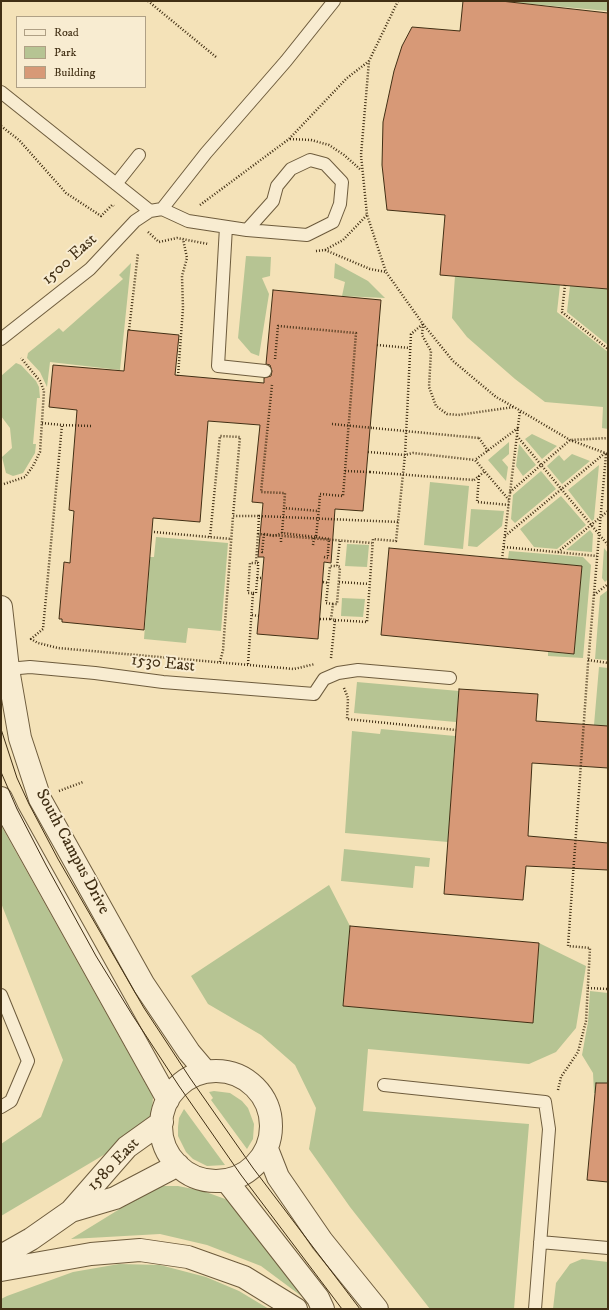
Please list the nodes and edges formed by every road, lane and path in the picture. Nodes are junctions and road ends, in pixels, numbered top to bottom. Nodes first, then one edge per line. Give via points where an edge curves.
1 (148, 1) edge
2 (334, 1) edge
3 (398, 1) edge
4 (216, 57) dead end
5 (369, 61) junction
6 (1, 92) edge
7 (1, 126) edge
8 (139, 155) dead end
9 (116, 184) junction
10 (112, 205) dead end
11 (198, 207) dead end
12 (162, 209) junction
13 (150, 211) junction
14 (366, 215) junction
15 (226, 227) junction
16 (247, 230) junction
17 (153, 236) dead end
18 (183, 239) junction
19 (199, 244) dead end
20 (138, 253) dead end
21 (386, 272) junction
22 (565, 285) dead end
23 (423, 324) junction
24 (129, 330) dead end
25 (1, 339) edge
26 (377, 345) dead end
27 (410, 348) junction
28 (608, 349) edge
29 (20, 358) dead end
30 (270, 368) joint
31 (178, 376) dead end
32 (273, 382) dead end
33 (514, 407) junction
34 (520, 410) junction
35 (42, 423) junction
36 (332, 424) dead end
37 (62, 425) junction
38 (91, 426) dead end
39 (349, 426) junction
40 (518, 428) junction
41 (517, 435) junction
42 (608, 438) edge
43 (570, 440) junction
44 (488, 451) junction
45 (368, 452) dead end
46 (606, 454) edge
47 (405, 455) junction
48 (475, 460) junction
49 (542, 465) junction
50 (345, 471) junction
51 (484, 472) junction
52 (479, 476) junction
53 (4, 484) dead end
54 (562, 489) junction
55 (510, 492) junction
56 (509, 501) junction
57 (508, 505) junction
58 (284, 506) junction
59 (319, 509) junction
60 (608, 511) edge
61 (232, 516) junction
62 (259, 516) junction
63 (601, 517) junction
64 (398, 522) junction
65 (592, 525) junction
66 (154, 532) dead end
67 (258, 534) junction
68 (282, 534) junction
69 (599, 534) junction
70 (210, 537) junction
71 (505, 537) junction
72 (315, 538) junction
73 (231, 539) junction
74 (340, 540) junction
75 (281, 542) dead end
76 (372, 543) junction
77 (314, 545) dead end
78 (608, 545) edge
79 (504, 547) junction
80 (264, 552) dead end
81 (558, 552) junction
82 (597, 556) junction
83 (324, 558) dead end
84 (502, 559) dead end
85 (256, 563) junction
86 (337, 566) junction
87 (257, 578) junction
88 (262, 578) dead end
89 (322, 582) dead end
90 (339, 582) junction
91 (328, 583) junction
92 (369, 584) junction
93 (608, 584) edge
94 (253, 593) junction
95 (594, 596) junction
96 (333, 604) junction
97 (1, 608) edge
98 (252, 615) junction
99 (258, 616) dead end
100 (320, 619) dead end
101 (331, 619) junction
102 (335, 620) junction
103 (331, 658) junction
104 (324, 660) dead end
105 (588, 660) junction
106 (220, 662) junction
107 (332, 662) dead end
108 (318, 663) dead end
109 (608, 663) edge
110 (248, 664) junction
111 (8, 669) junction
112 (450, 678) dead end
113 (342, 682) dead end
114 (456, 730) dead end
115 (83, 782) dead end
116 (52, 794) dead end
117 (1, 798) edge
118 (588, 988) junction
119 (608, 989) edge
120 (1, 995) edge
121 (206, 1072) junction
122 (384, 1085) dead end
123 (558, 1092) dead end
124 (168, 1100) junction
125 (1, 1107) edge
126 (162, 1122) junction
127 (267, 1149) junction
128 (178, 1165) junction
129 (226, 1180) junction
130 (71, 1211) junction
131 (540, 1242) junction
132 (608, 1248) edge
133 (1, 1256) edge
134 (1, 1270) edge
135 (296, 1309) edge
136 (323, 1309) edge
137 (377, 1309) edge
138 (535, 1309) edge

1 - 4 path
2 - 12 lane
3 - 5 path
5 - 11 path via 347,78 289,139
5 - 14 path via 361,155
6 - 9 lane
7 - 10 path via 19,140 66,193 101,216
8 - 9 lane
9 - 13 lane
12 - 13 lane, 1500 East
12 - 15 lane via 188,221
13 - 25 lane, 1500 East via 135,221 90,269
14 - 21 path
14 - 21 path via 343,240 325,250 370,269
15 - 16 lane
15 - 30 lane via 218,366
16 - 16 lane via 307,235 333,222 340,204 342,182 325,164 310,160 291,169 277,186 273,201
17 - 18 path via 159,242
18 - 19 path
18 - 31 path via 187,258 182,276 183,308
20 - 24 path
21 - 23 path
22 - 28 path via 562,312
23 - 27 path via 411,334
23 - 33 path via 453,361 496,396
23 - 33 path via 422,335 430,351 429,387 436,406 447,414 458,416
26 - 27 path
27 - 47 path
29 - 35 path via 43,386
30 - 39 path via 278,326 356,333
32 - 58 path via 262,492 285,493
33 - 34 path
34 - 40 path
34 - 43 path
35 - 37 path
35 - 53 path via 40,452 33,466 20,480
36 - 39 path
37 - 38 path
37 - 106 path via 44,629 31,639 58,648
39 - 44 path, bridge via 479,438
39 - 50 path
40 - 41 path
40 - 44 path
41 - 49 path
41 - 55 path
42 - 43 path
43 - 46 path
43 - 49 path
44 - 48 path
45 - 47 path
46 - 54 path
46 - 63 path
47 - 48 path via 413,453
47 - 64 path
48 - 51 path
49 - 54 path
49 - 55 path
50 - 52 path, bridge via 474,480
50 - 59 path via 343,496 320,494
51 - 52 path
51 - 56 path
52 - 57 path via 477,502
54 - 65 path
54 - 71 path
55 - 56 path
56 - 57 path
57 - 71 path
58 - 59 path, bridge
58 - 68 path, bridge
59 - 72 path, bridge
60 - 63 path
61 - 62 path
61 - 70 path via 240,437 220,436
61 - 73 path
62 - 64 path
62 - 67 path
63 - 65 path
63 - 69 path
64 - 76 path via 396,541 373,539
65 - 69 path
65 - 81 path
66 - 70 path
67 - 68 path
67 - 85 path
68 - 72 path, bridge
68 - 75 path
68 - 80 path, bridge via 264,534
69 - 78 path
69 - 82 path
70 - 73 path
71 - 79 path
72 - 74 path
72 - 77 path
72 - 83 path, bridge via 329,539 328,558
73 - 106 path
74 - 76 path
74 - 86 path
76 - 92 path
79 - 81 path
79 - 84 path
81 - 82 path
82 - 95 path
85 - 87 path
85 - 94 path via 250,563 248,593
86 - 90 path via 340,567
86 - 91 path via 330,566
87 - 88 path
87 - 94 path via 256,593
89 - 91 path
90 - 92 path
90 - 96 path via 338,604
91 - 96 path via 326,603
92 - 102 path via 367,622
93 - 95 path
94 - 98 path
95 - 105 path
96 - 101 path
97 - 111 street, South Campus Drive
98 - 99 path
98 - 110 path
100 - 101 path
101 - 102 path
102 - 103 path
103 - 104 path
103 - 107 path
105 - 109 path
105 - 118 path via 568,946 590,948
106 - 110 path
108 - 110 path via 294,669
111 - 112 lane, 1530 East via 66,670 162,682 314,694 324,680 338,673 358,670
111 - 121 street, South Campus Drive via 20,738 40,799 144,985 189,1052
113 - 114 path via 348,698 347,719
115 - 116 path
117 - 124 street, South Campus Drive
118 - 119 path
118 - 123 path via 586,1021 578,1052 561,1077
120 - 125 lane via 28,1061 11,1101
121 - 124 street via 190,1078 179,1086
121 - 127 street via 226,1072 245,1079 260,1092 269,1110 271,1130
122 - 131 lane via 545,1102 549,1129
124 - 126 street
126 - 128 street via 162,1138
126 - 130 street, 1580 East via 127,1147
127 - 129 street via 252,1168
127 - 137 street via 278,1177 322,1241
128 - 129 street via 192,1175 208,1180
128 - 130 street, 1580 East via 115,1198
129 - 136 street via 318,1298
130 - 133 street, 1580 East
131 - 132 lane
131 - 138 lane
134 - 135 street via 91,1254 140,1250 188,1257 244,1277

